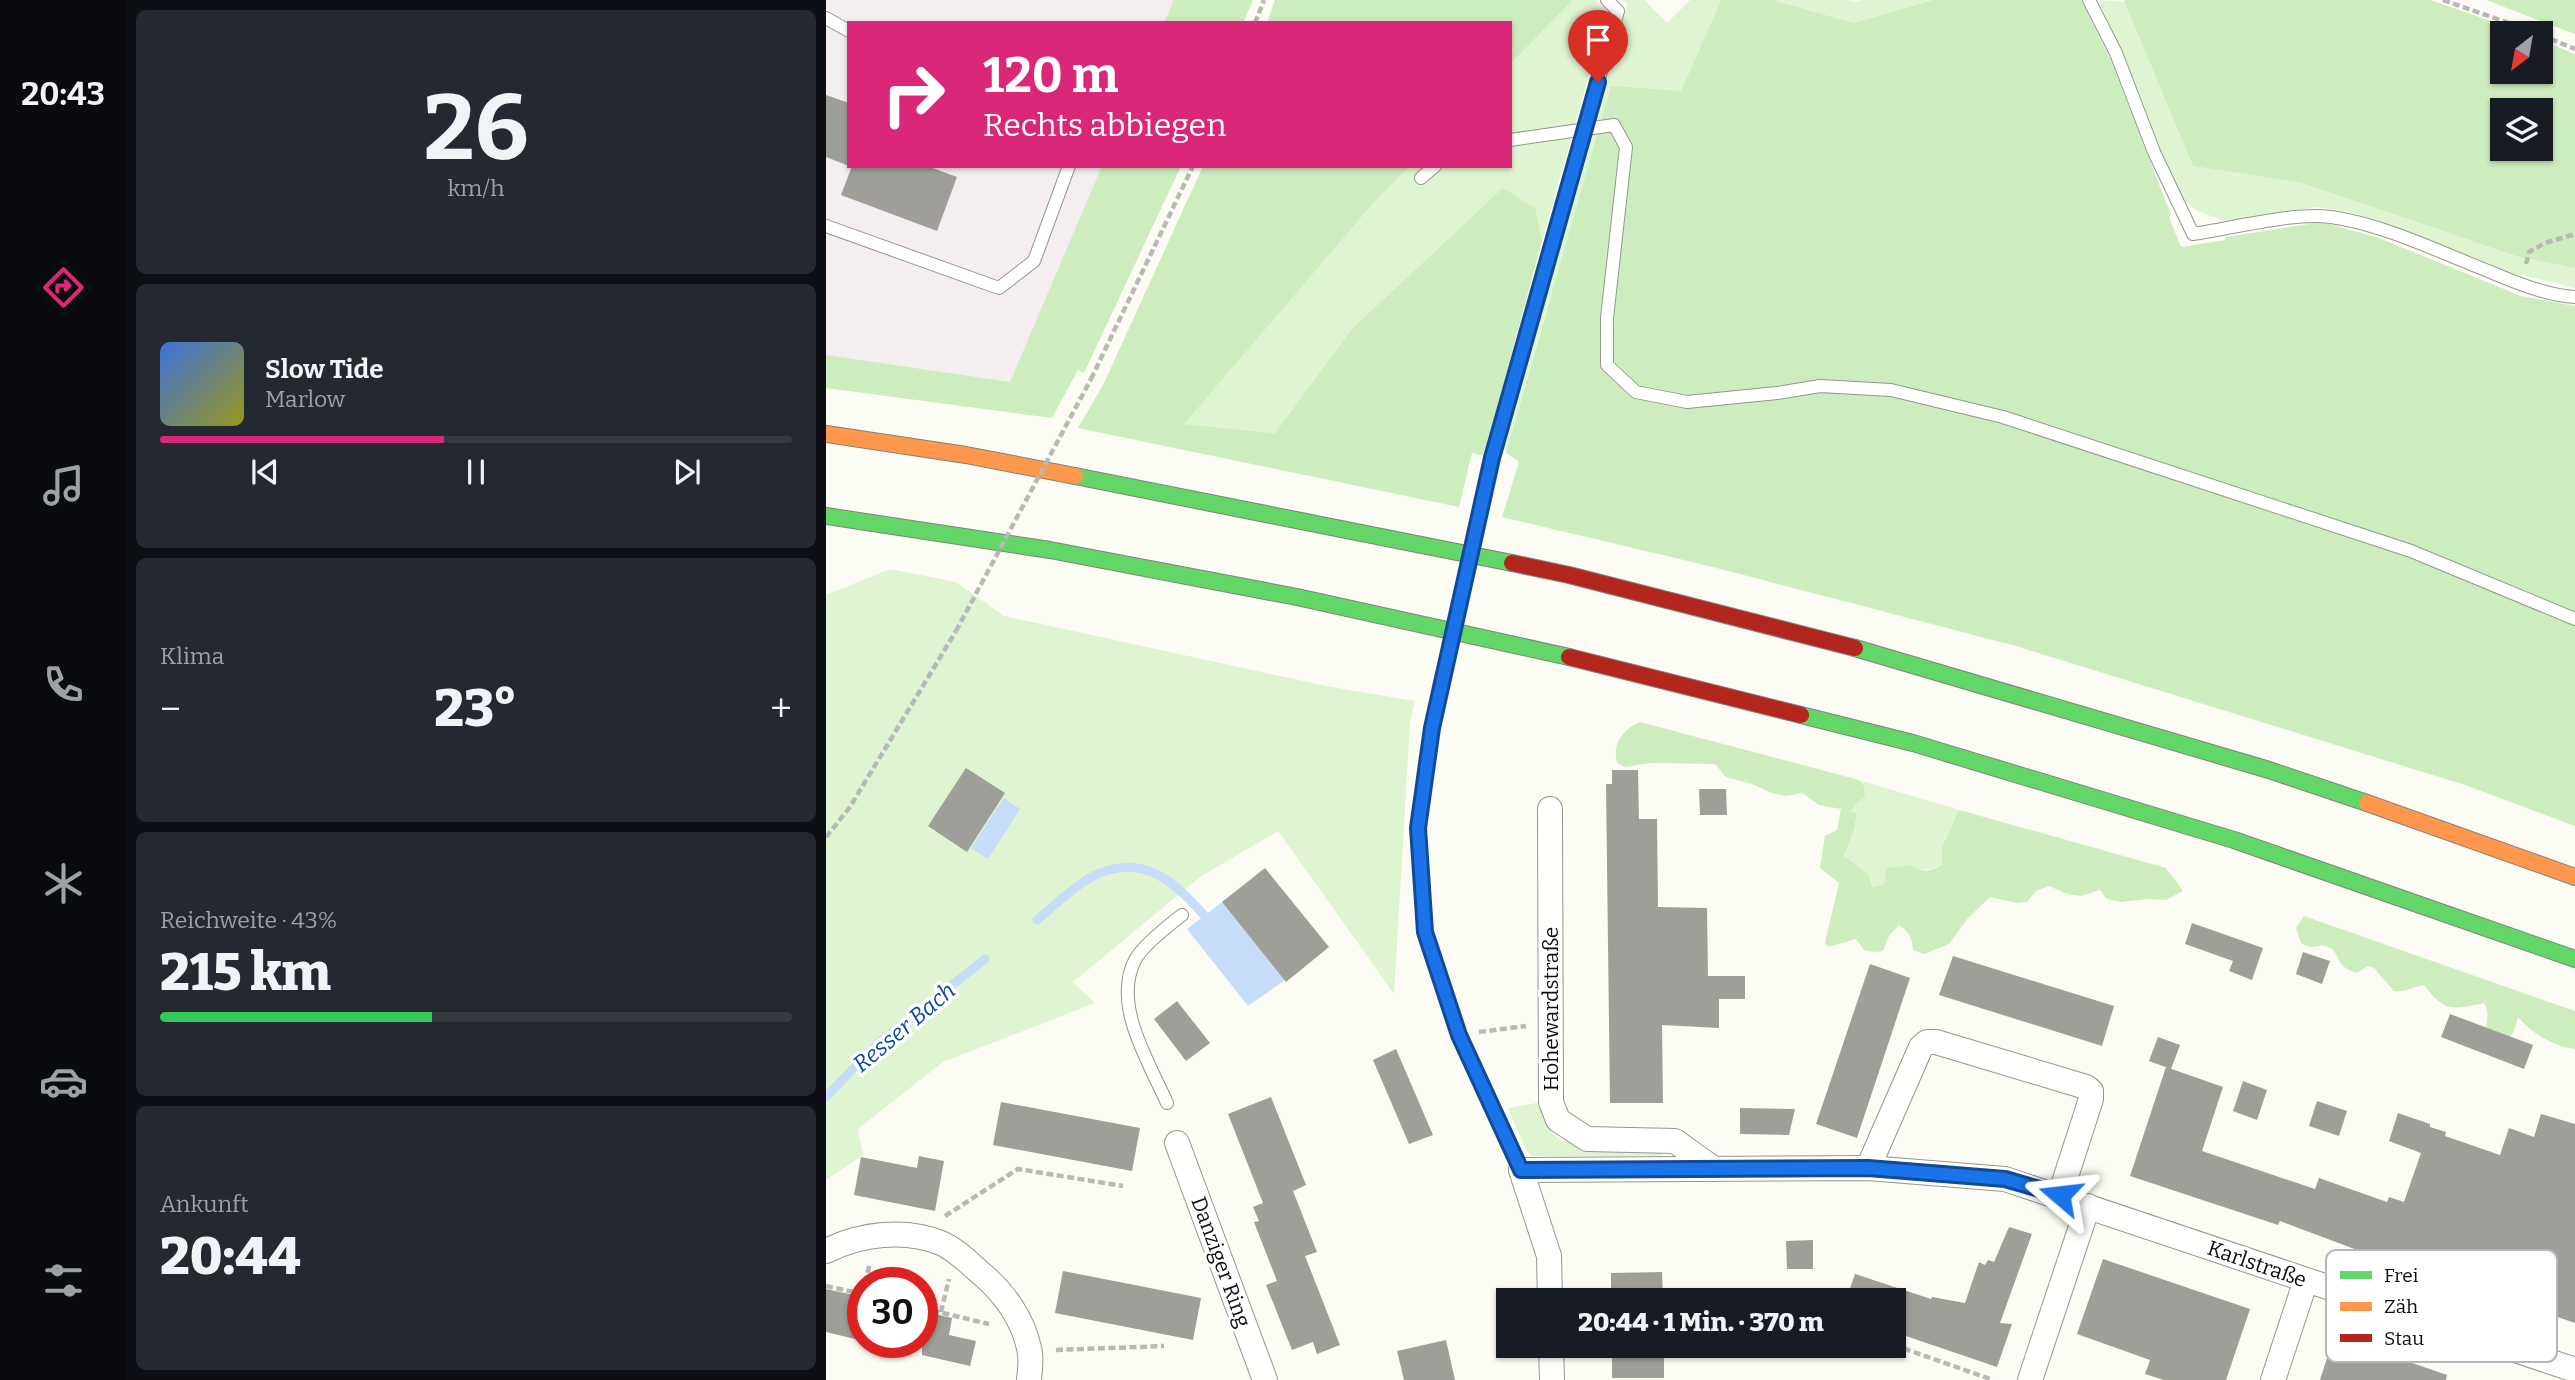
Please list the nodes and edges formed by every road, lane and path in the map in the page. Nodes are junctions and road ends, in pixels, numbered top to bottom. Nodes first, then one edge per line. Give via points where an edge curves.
1 (1264, 0) edge
2 (1607, 0) edge
3 (2089, 0) edge
4 (2443, 0) edge
5 (826, 18) edge
6 (1256, 21) edge
7 (2502, 21) edge
8 (847, 30) edge
9 (2553, 39) edge
10 (2575, 48) edge
11 (1585, 130) junction
12 (1512, 140) edge
13 (1068, 168) edge
14 (1192, 168) edge
15 (1433, 168) edge
16 (1421, 178) dead end
17 (826, 226) edge
18 (2575, 234) edge
19 (2520, 284) junction
20 (2575, 297) edge
21 (826, 434) edge
22 (826, 516) edge
23 (2575, 619) edge
24 (1549, 809) dead end
25 (826, 837) edge
26 (2575, 877) edge
27 (1182, 915) dead end
28 (2575, 959) edge
29 (1551, 1023) junction
30 (1459, 1035) junction
31 (1167, 1103) dead end
32 (1177, 1143) dead end
33 (1868, 1168) junction
34 (1714, 1169) junction
35 (1521, 1170) junction
36 (1123, 1186) dead end
37 (2060, 1195) junction
38 (2088, 1206) junction
39 (915, 1236) junction
40 (826, 1251) edge
41 (2306, 1280) junction
42 (826, 1286) edge
43 (2326, 1287) edge
44 (1550, 1288) edge
45 (847, 1291) edge
46 (938, 1313) edge
47 (1028, 1342) junction
48 (1164, 1346) dead end
49 (1906, 1349) edge
50 (1551, 1358) edge
51 (2551, 1362) edge
52 (2575, 1370) edge
53 (1029, 1380) edge
54 (1265, 1380) edge
55 (1552, 1380) edge
56 (1993, 1380) edge
57 (2030, 1380) edge
58 (2273, 1380) edge

1 - 6 path
2 - 11 lane via 1618,11
3 - 19 lane via 2193,234 2305,216 2331,217 2410,240
4 - 7 path
5 - 8 lane
9 - 10 path
11 - 12 lane
11 - 23 lane via 1614,125 1626,147 1607,318 1607,365 1636,392 1687,402 1820,386 1891,390 2003,417 2410,551
11 - 30 lane, bridge via 1492,458 1432,728 1418,828 1425,932
13 - 17 lane via 1034,261 999,288
14 - 25 path, bridge via 1091,379 956,631 850,807
15 - 16 lane
18 - 19 path via 2529,252
19 - 20 lane
21 - 26 highway via 966,455 1569,575 1897,659 2256,766
22 - 28 highway via 1051,550 1297,597 1568,657 1913,743 2234,840
24 - 29 street, Hohewardstraße
27 - 31 lane via 1136,958 1128,988 1133,1023
29 - 30 path
29 - 34 street, Hohewardstraße via 1551,1102 1558,1120 1587,1139 1675,1141
30 - 35 lane
32 - 54 street, Danziger Ring
33 - 34 street, Karlstraße
33 - 37 street, Karlstraße via 2005,1179
33 - 37 street via 1920,1048 1936,1042 2091,1091
34 - 35 street, Karlstraße
35 - 44 street via 1549,1256
36 - 39 path via 1018,1169
37 - 38 street, Karlstraße
38 - 41 street, Karlstraße
38 - 57 street
39 - 40 street via 876,1235
39 - 47 street via 942,1243 988,1279 1011,1307
41 - 43 street, Karlstraße
41 - 58 street
42 - 45 path
46 - 47 path
47 - 48 path
47 - 53 street
49 - 56 path
50 - 55 street
51 - 52 street, Karlstraße

